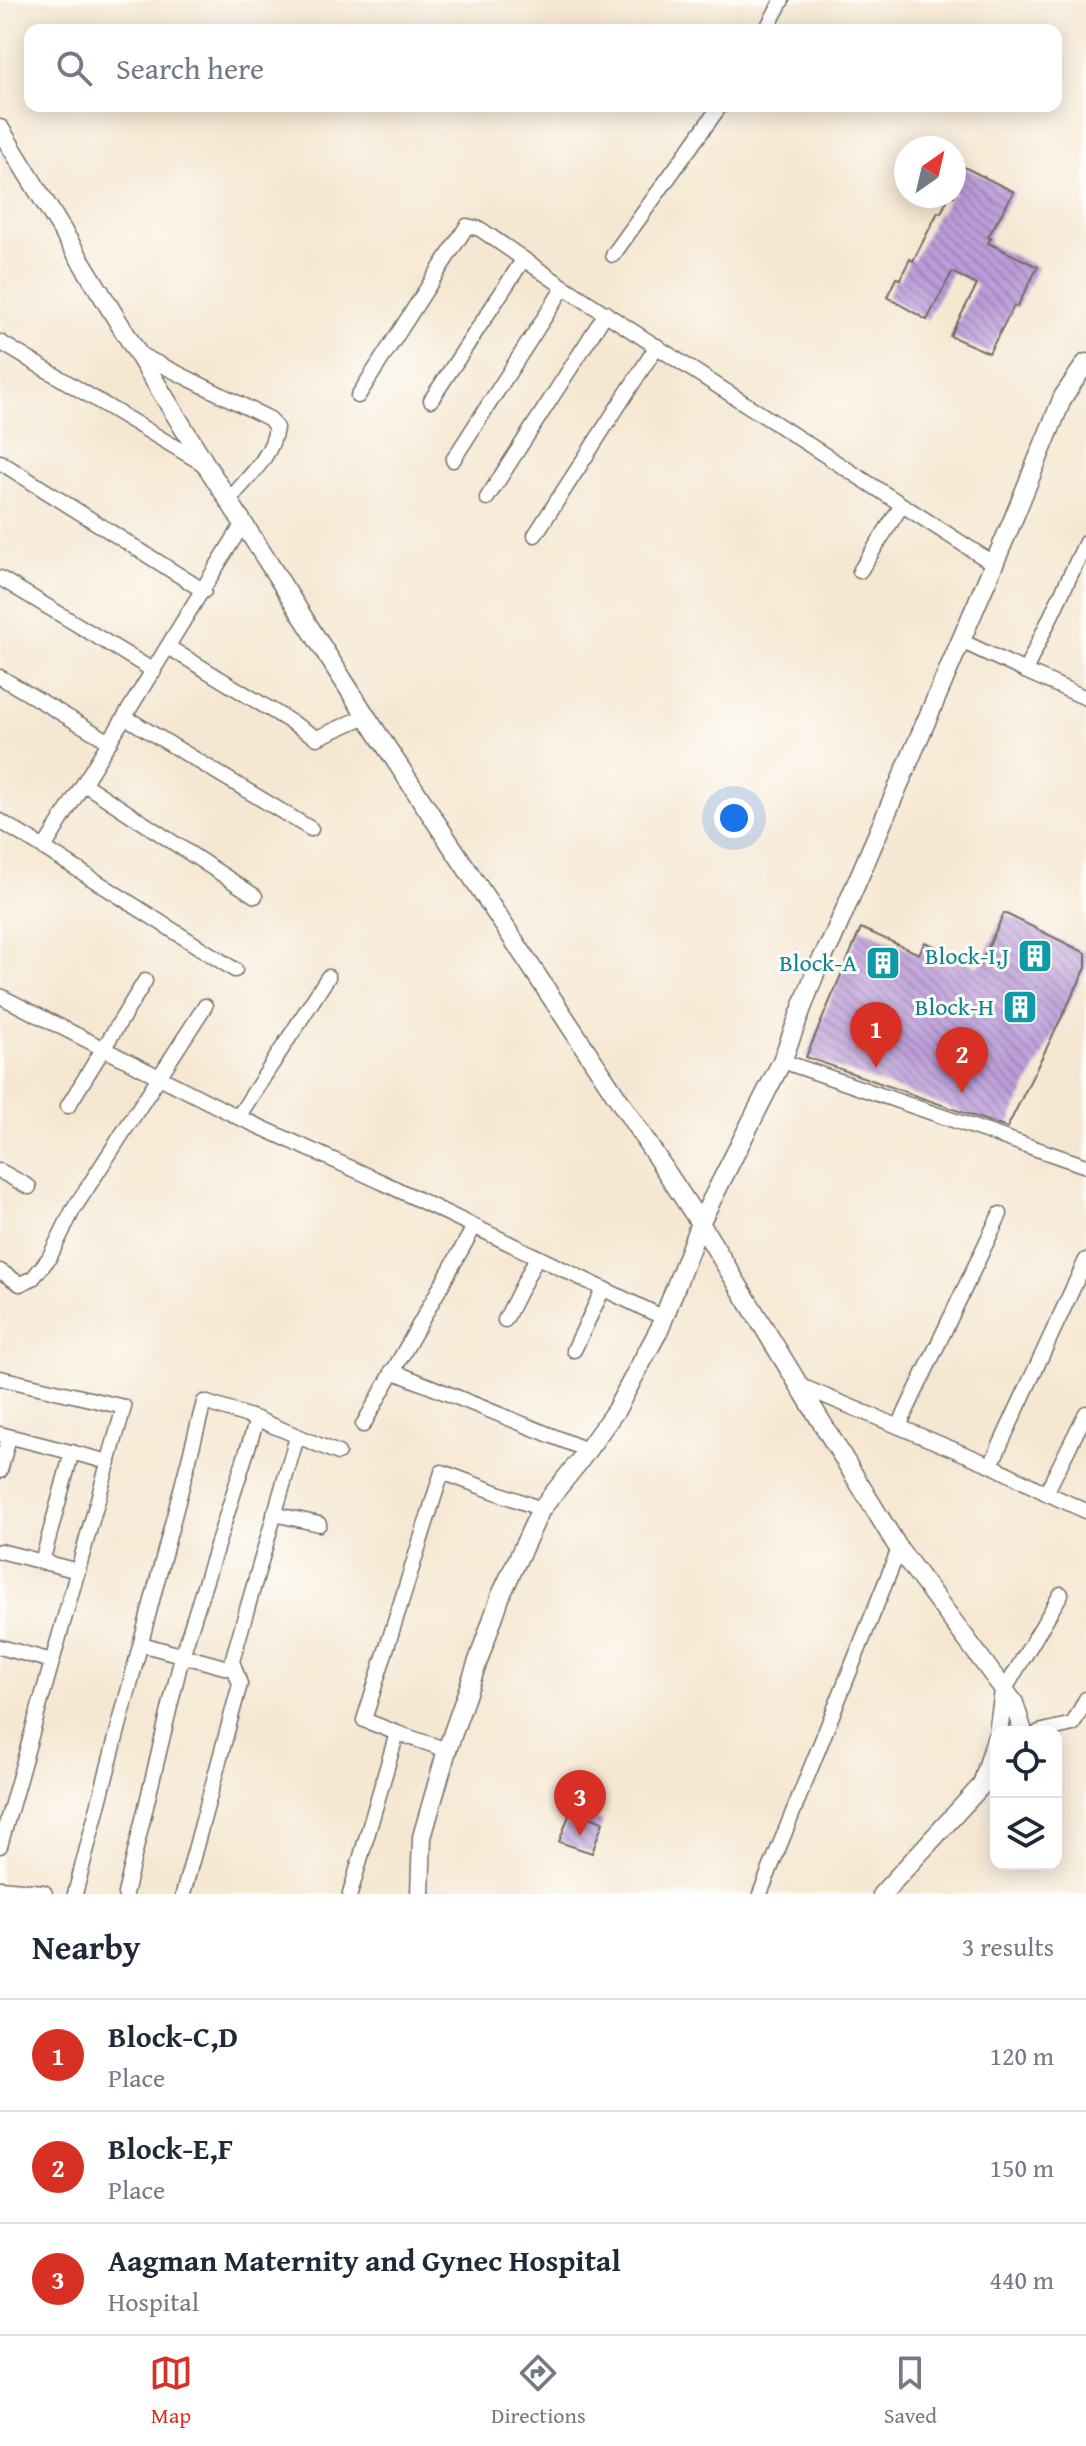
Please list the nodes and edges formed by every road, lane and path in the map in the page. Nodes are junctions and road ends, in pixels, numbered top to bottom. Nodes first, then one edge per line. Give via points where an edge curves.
1 (782, 0) edge
2 (769, 24) edge
3 (716, 112) edge
4 (0, 129) edge
5 (613, 255) dead end
6 (523, 260) junction
7 (564, 287) junction
8 (606, 313) junction
9 (0, 342) edge
10 (657, 346) junction
11 (138, 354) junction
12 (1086, 363) edge
13 (358, 396) dead end
14 (431, 400) dead end
15 (453, 460) dead end
16 (0, 462) edge
17 (208, 468) junction
18 (487, 498) dead end
19 (230, 499) junction
20 (902, 505) junction
21 (244, 522) junction
22 (535, 535) dead end
23 (1086, 542) edge
24 (994, 564) junction
25 (860, 571) dead end
26 (0, 578) edge
27 (204, 591) junction
28 (961, 641) junction
29 (168, 647) junction
30 (154, 671) junction
31 (1025, 671) junction
32 (0, 677) edge
33 (1086, 698) edge
34 (366, 716) junction
35 (125, 717) junction
36 (110, 742) junction
37 (84, 784) junction
38 (0, 821) edge
39 (311, 829) dead end
40 (44, 848) junction
41 (255, 896) dead end
42 (235, 970) dead end
43 (328, 977) dead end
44 (145, 981) dead end
45 (0, 996) edge
46 (205, 1006) dead end
47 (104, 1048) junction
48 (782, 1061) junction
49 (160, 1077) junction
50 (68, 1106) dead end
51 (238, 1117) junction
52 (1086, 1166) edge
53 (0, 1171) edge
54 (29, 1187) dead end
55 (1000, 1214) dead end
56 (700, 1223) junction
57 (474, 1227) junction
58 (537, 1257) junction
59 (1086, 1260) edge
60 (0, 1271) edge
61 (603, 1289) junction
62 (664, 1318) junction
63 (505, 1320) dead end
64 (574, 1350) dead end
65 (392, 1371) junction
66 (0, 1378) edge
67 (796, 1384) junction
68 (1086, 1413) edge
69 (257, 1419) junction
70 (363, 1425) dead end
71 (899, 1426) junction
72 (4, 1436) edge
73 (297, 1437) junction
74 (587, 1450) junction
75 (72, 1452) junction
76 (338, 1453) dead end
77 (109, 1462) junction
78 (991, 1465) junction
79 (0, 1471) edge
80 (1046, 1493) junction
81 (541, 1509) junction
82 (1086, 1511) edge
83 (274, 1514) junction
84 (319, 1524) dead end
85 (899, 1549) junction
86 (0, 1551) edge
87 (42, 1562) junction
88 (78, 1571) junction
89 (1061, 1594) dead end
90 (141, 1644) junction
91 (0, 1647) edge
92 (182, 1656) junction
93 (52, 1661) junction
94 (235, 1670) junction
95 (1004, 1691) junction
96 (1086, 1699) edge
97 (999, 1726) edge
98 (1021, 1726) edge
99 (1062, 1727) edge
100 (397, 1733) junction
101 (447, 1750) junction
102 (989, 1780) edge
103 (0, 1846) edge
104 (0, 1890) edge
105 (43, 1894) edge
106 (75, 1894) edge
107 (125, 1894) edge
108 (183, 1894) edge
109 (350, 1894) edge
110 (420, 1894) edge
111 (760, 1894) edge
112 (882, 1894) edge

1 - 2 street
3 - 5 street
4 - 11 street
6 - 7 street
6 - 13 street via 480,229 467,226
6 - 14 street
7 - 8 street
7 - 15 street
8 - 10 street
8 - 18 street
9 - 17 street
10 - 20 street
10 - 22 street
11 - 17 street
11 - 19 street via 257,412 276,428 266,457
12 - 24 street via 1063,397
16 - 27 street
17 - 19 street
19 - 21 street
20 - 24 street
20 - 25 street
21 - 27 street
21 - 34 street
23 - 31 street
24 - 28 street
26 - 30 street
27 - 29 street
28 - 31 street
28 - 48 street via 817,968
29 - 30 street
29 - 34 street via 317,738
30 - 35 street
31 - 33 street
32 - 36 street
34 - 56 street
35 - 36 street
35 - 39 street
36 - 37 street
37 - 40 street
37 - 41 street
38 - 40 street
40 - 42 street
43 - 51 street
44 - 47 street
45 - 47 street
46 - 49 street
47 - 49 street
47 - 50 street
48 - 52 street
48 - 56 street
49 - 51 street
49 - 60 street via 33,1278 20,1284
51 - 57 street
53 - 54 street
55 - 71 street
56 - 62 street
56 - 67 street
57 - 58 street
57 - 65 street
58 - 61 street
58 - 63 street
59 - 78 street
61 - 62 street
61 - 64 street
62 - 74 street via 616,1410
65 - 70 street
65 - 74 street
66 - 77 street via 124,1407
67 - 71 street
67 - 85 street
68 - 80 street
69 - 73 street
69 - 90 street via 204,1402
69 - 92 street
71 - 78 street
72 - 75 street
72 - 79 street
73 - 76 street
73 - 83 street
74 - 81 street
75 - 77 street
75 - 87 street
77 - 88 street
78 - 80 street
80 - 82 street
81 - 100 street via 442,1472 364,1720
81 - 101 street via 501,1595
83 - 84 street
83 - 94 street via 232,1661
85 - 95 street
85 - 111 street
86 - 87 street
87 - 88 street
88 - 93 street
89 - 95 street
90 - 92 street
90 - 106 street
91 - 93 street
92 - 94 street
92 - 107 street
93 - 103 street
94 - 108 street via 240,1684
95 - 97 street
95 - 98 street
96 - 99 street via 1073,1724
100 - 101 street
100 - 109 street
101 - 110 street via 422,1837
102 - 112 street
104 - 105 street

